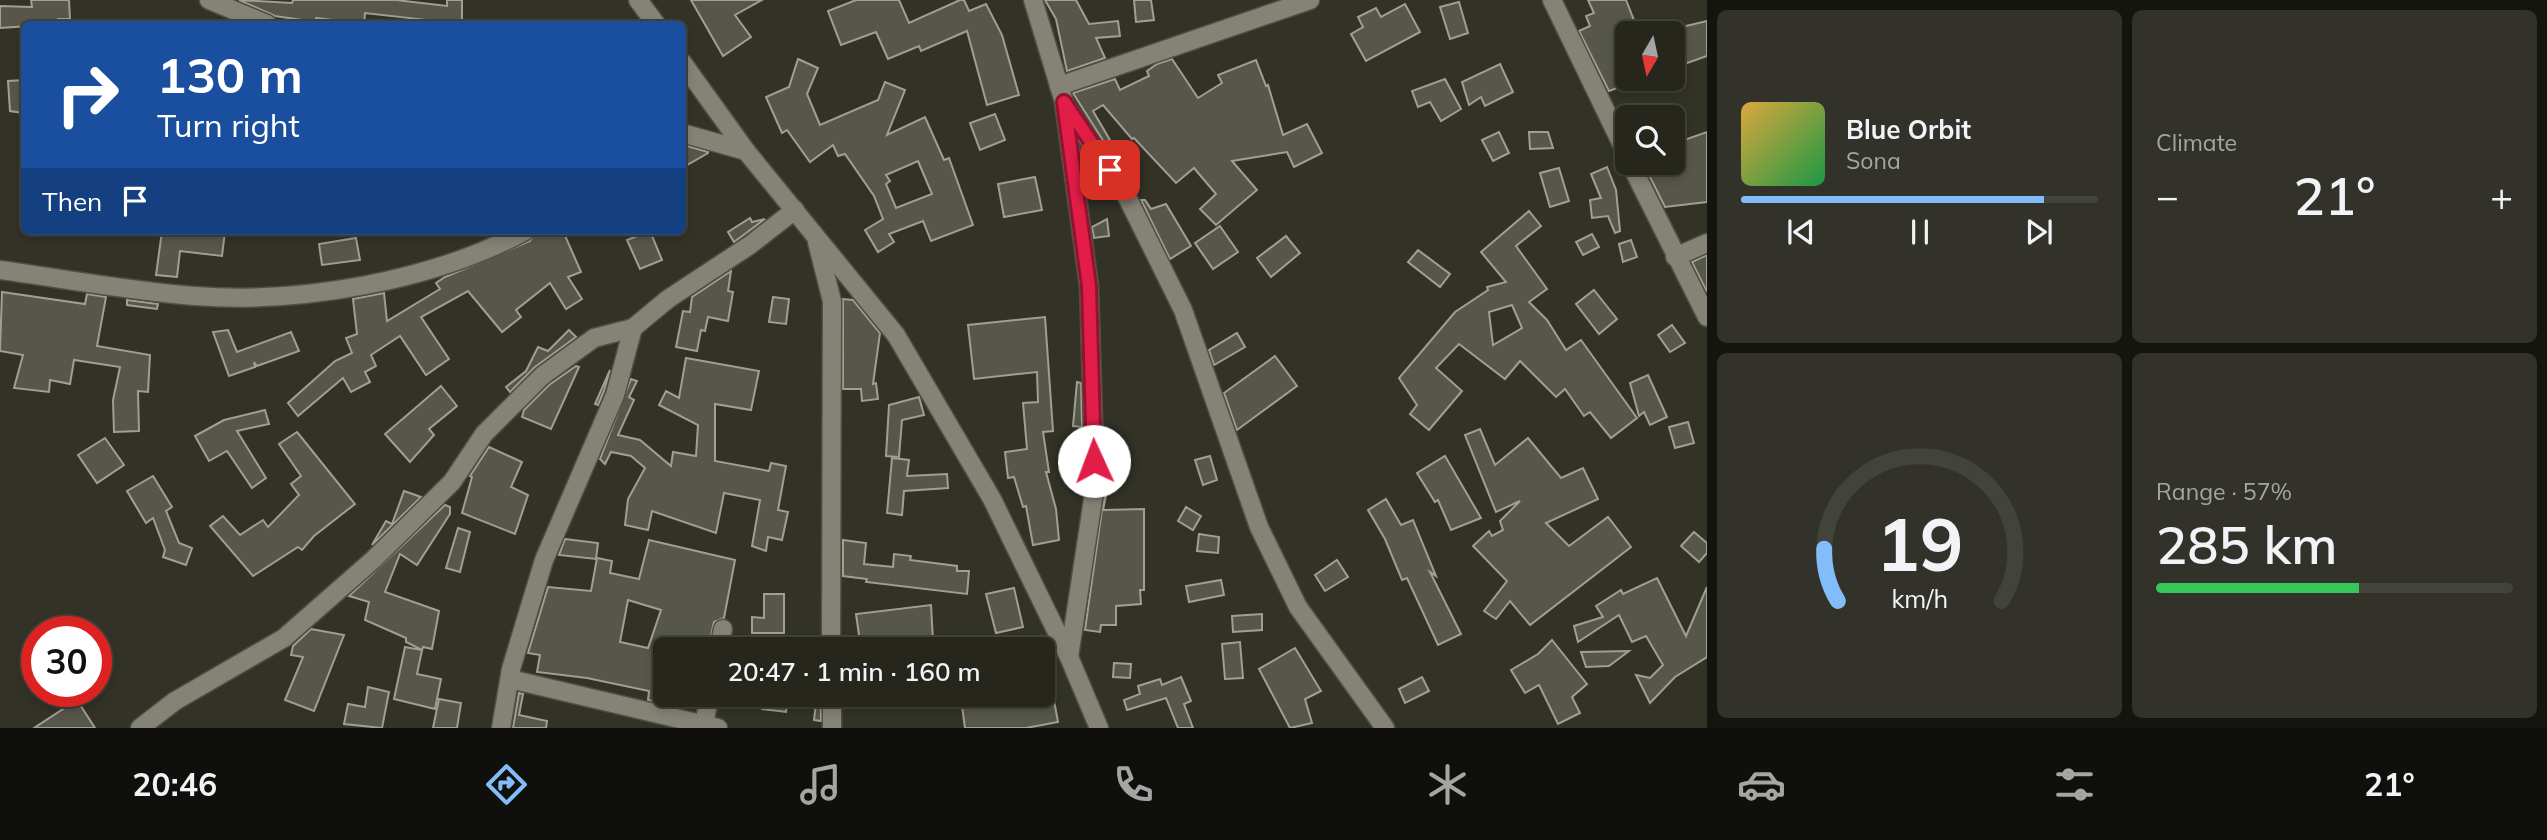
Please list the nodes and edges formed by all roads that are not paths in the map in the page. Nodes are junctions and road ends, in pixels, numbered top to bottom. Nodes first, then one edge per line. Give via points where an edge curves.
1 (209, 0) edge
2 (639, 0) edge
3 (1033, 0) edge
4 (1310, 0) edge
5 (1552, 0) edge
6 (260, 21) edge
7 (654, 21) edge
8 (686, 68) edge
9 (1061, 94) junction
10 (1615, 131) edge
11 (686, 133) edge
12 (746, 151) junction
13 (1636, 175) edge
14 (795, 209) junction
15 (815, 234) junction
16 (518, 235) edge
17 (1707, 243) edge
18 (1675, 257) junction
19 (0, 270) edge
20 (1707, 317) edge
21 (633, 328) junction
22 (723, 629) dead end
23 (721, 637) edge
24 (831, 637) edge
25 (1069, 657) junction
26 (510, 679) junction
27 (709, 707) edge
28 (832, 707) edge
29 (708, 727) edge
30 (140, 728) edge
31 (501, 728) edge
32 (832, 728) edge
33 (1099, 728) edge
34 (1385, 728) edge

1 - 6 street
2 - 7 street
3 - 9 street
4 - 9 street
5 - 10 street
8 - 12 street
9 - 25 street via 1089,286 1095,486
9 - 34 street via 1125,193 1183,310 1259,527 1297,607
11 - 12 street
12 - 14 street
13 - 18 street
14 - 15 street
14 - 21 street
15 - 24 street via 832,301
15 - 25 street via 896,335 992,499
16 - 19 street via 485,253 395,281 281,295 197,296
17 - 18 street
18 - 20 street
21 - 26 street via 615,395 544,560
21 - 30 street via 594,338 542,376 484,434 452,482 284,638 175,701
22 - 23 street
25 - 33 street
26 - 29 street
26 - 31 street
27 - 29 street
28 - 32 street

